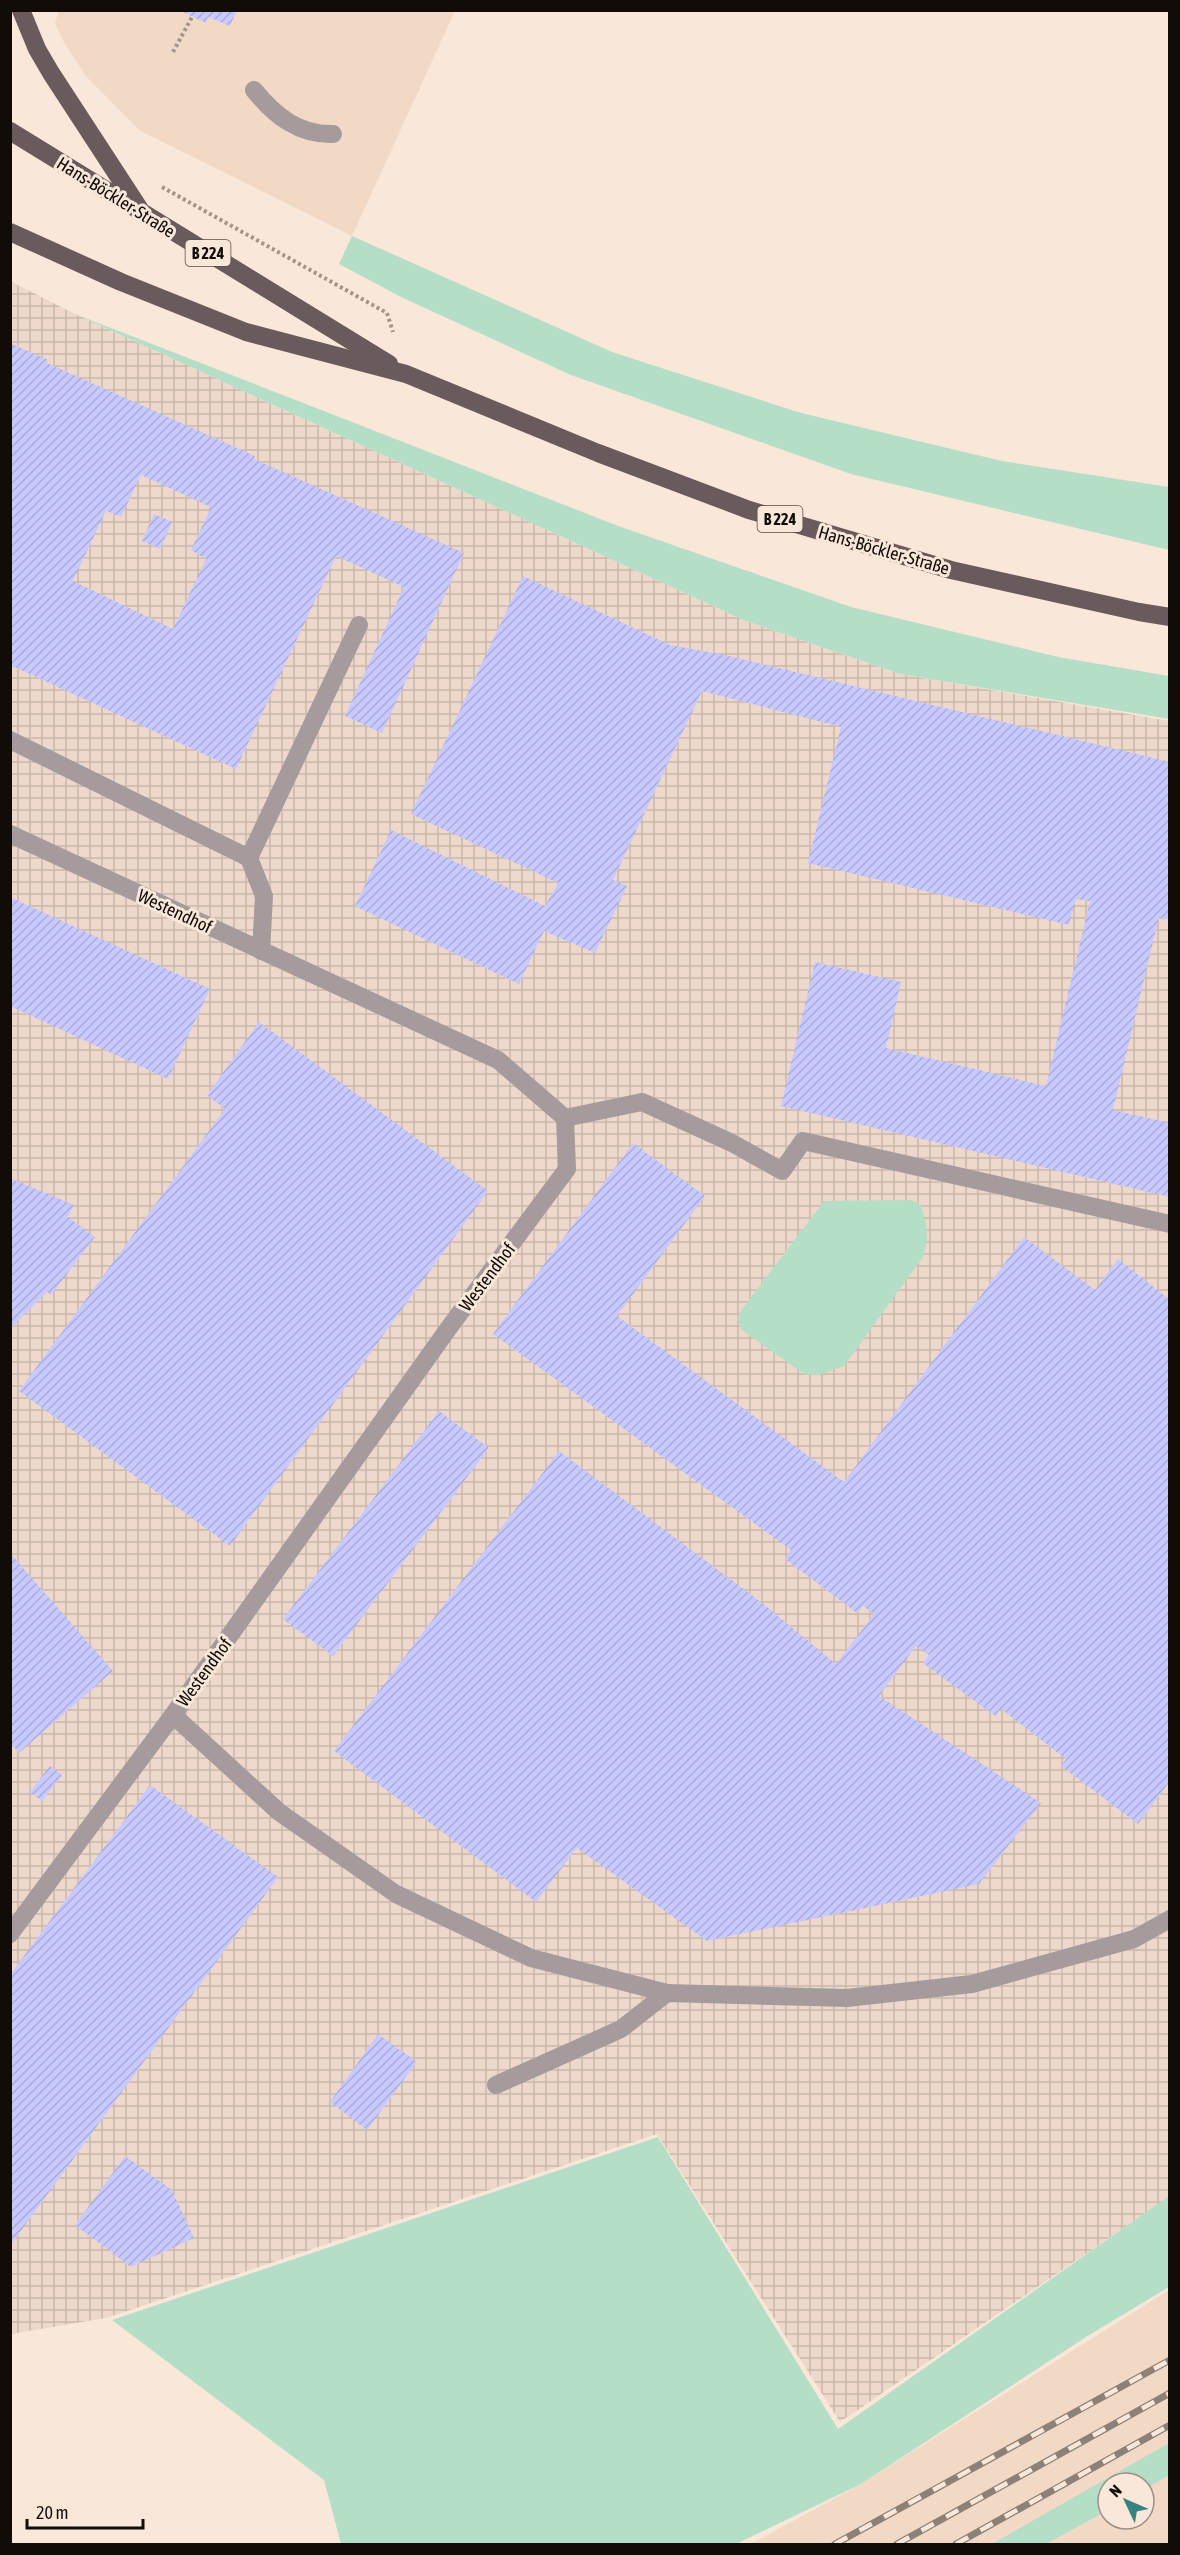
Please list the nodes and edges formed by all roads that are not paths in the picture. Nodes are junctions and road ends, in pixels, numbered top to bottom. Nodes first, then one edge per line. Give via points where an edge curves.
1 (21, 10) edge
2 (254, 90) dead end
3 (10, 131) edge
4 (333, 134) dead end
5 (144, 215) junction
6 (15, 237) edge
7 (406, 374) junction
8 (1170, 617) edge
9 (359, 625) dead end
10 (10, 740) edge
11 (10, 834) edge
12 (249, 858) junction
13 (261, 951) junction
14 (565, 1118) junction
15 (1170, 1224) edge
16 (173, 1715) junction
17 (1170, 1918) edge
18 (10, 1934) edge
19 (667, 1994) junction
20 (496, 2085) dead end

1 - 5 main road via 51,74
2 - 4 street via 270,111 287,122 316,135
3 - 5 main road, Hans-Böckler-Straße / B 224
5 - 7 main road, Hans-Böckler-Straße / B 224
6 - 7 main road, Hans-Böckler-Straße / B 224 via 246,332
7 - 8 main road, Hans-Böckler-Straße / B 224 via 749,510 951,570
9 - 12 street
10 - 12 street
11 - 13 street, Westendhof
12 - 13 street via 264,896
13 - 14 street, Westendhof via 498,1060
14 - 15 street via 642,1102 732,1143 782,1171 803,1141
14 - 16 street, Westendhof via 567,1169
16 - 18 street, Westendhof
16 - 19 street via 279,1812 396,1894 531,1958
17 - 19 street via 1134,1939 972,1984 846,1998
19 - 20 street via 621,2029

